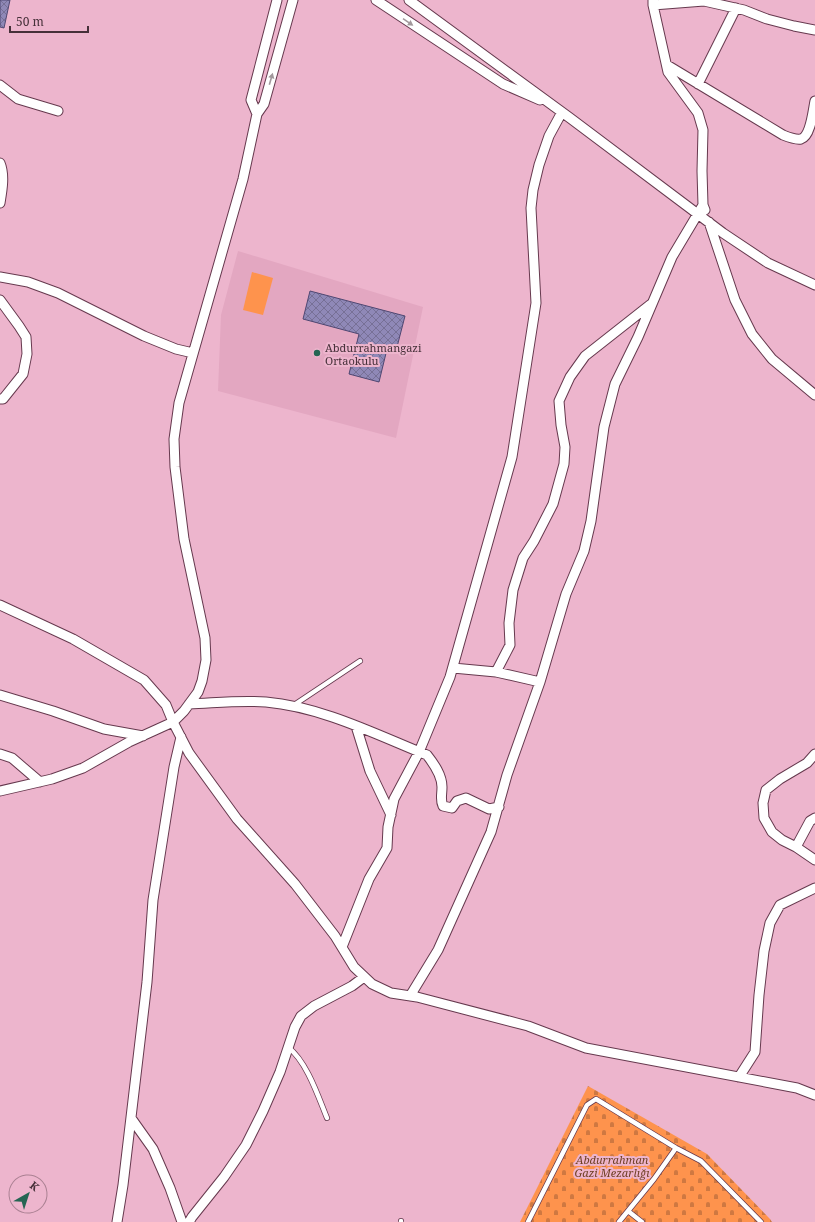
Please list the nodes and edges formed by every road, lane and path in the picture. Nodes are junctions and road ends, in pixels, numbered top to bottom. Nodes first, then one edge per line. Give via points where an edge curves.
1 (277, 0) edge
2 (293, 0) edge
3 (376, 0) edge
4 (409, 0) edge
5 (704, 0) edge
6 (653, 2) edge
7 (736, 8) junction
8 (815, 30) edge
9 (667, 65) junction
10 (698, 84) junction
11 (0, 85) edge
12 (815, 102) edge
13 (554, 106) junction
14 (58, 111) dead end
15 (562, 112) junction
16 (257, 114) junction
17 (0, 163) edge
18 (0, 203) edge
19 (703, 205) junction
20 (697, 214) junction
21 (709, 223) junction
22 (0, 277) edge
23 (815, 285) edge
24 (0, 300) edge
25 (652, 303) junction
26 (193, 353) junction
27 (815, 395) edge
28 (0, 399) edge
29 (0, 605) edge
30 (360, 660) dead end
31 (453, 668) junction
32 (496, 672) junction
33 (540, 682) junction
34 (0, 695) edge
35 (189, 704) junction
36 (293, 706) junction
37 (173, 722) junction
38 (356, 726) junction
39 (143, 736) junction
40 (181, 737) junction
41 (419, 752) junction
42 (0, 754) edge
43 (815, 754) edge
44 (40, 782) junction
45 (0, 791) edge
46 (498, 807) junction
47 (391, 815) junction
48 (815, 818) edge
49 (796, 847) junction
50 (815, 860) edge
51 (815, 888) edge
52 (342, 947) junction
53 (364, 976) junction
54 (410, 996) junction
55 (288, 1048) junction
56 (739, 1077) junction
57 (815, 1095) edge
58 (131, 1118) junction
59 (327, 1118) dead end
60 (676, 1148) junction
61 (628, 1211) junction
62 (117, 1222) edge
63 (182, 1222) edge
64 (189, 1222) edge
65 (528, 1222) edge
66 (619, 1222) edge
67 (642, 1222) edge
68 (761, 1222) edge

1 - 16 street via 251,100
16 -> 2 street via 264,104
3 -> 13 street via 503,84
4 - 13 street
5 - 6 street
5 - 7 street
6 - 9 street
7 - 8 street via 767,19
7 - 10 street
9 - 10 street
9 - 19 street via 668,72 698,113 703,130
10 - 12 street via 783,135 795,139 802,139 809,131
11 - 14 street via 18,99
13 - 15 street
15 - 20 street
15 - 31 street via 549,136 539,165 530,208 536,303 512,457
16 - 26 street via 243,179
17 - 18 street
19 - 20 street
19 - 21 street
20 - 21 street
20 - 25 street via 672,257
21 - 23 street via 768,263
21 - 27 street via 735,300 752,334 772,359
22 - 26 street via 28,282 58,293 144,336
24 - 28 street via 26,337 27,354 23,374 3,399
25 - 32 street via 585,356 570,377 559,401 565,447 564,464 553,504 521,564 513,590 509,623 510,644
25 - 33 street via 615,384 604,426 584,551 566,594
26 - 35 street via 178,408 174,439 184,539 206,649 202,682
29 - 37 street via 73,639 144,680 166,705
30 - 36 lane
31 - 32 street
31 - 41 street
32 - 33 street
33 - 46 street
34 - 39 street via 104,729
35 - 36 street via 246,701
35 - 37 street
36 - 38 street
37 - 39 street
37 - 40 street
38 - 41 street
38 - 47 street via 370,771
39 - 44 street via 83,768
40 - 52 street via 189,753 237,819 295,884
40 - 58 street via 153,900 147,982
41 - 46 street via 427,755 435,766 442,786 443,806 452,808 466,798 489,809
41 - 47 street via 394,799
42 - 44 street via 12,758
43 - 49 street via 807,763 766,790 763,803 764,818 772,832
44 - 45 street
46 - 54 street via 491,832 438,950
47 - 52 street via 387,848 369,879
48 - 49 street via 810,821
49 - 50 street
51 - 56 street via 780,905 770,923 764,951 755,1052
52 - 53 street via 354,967
53 - 54 street via 372,984 391,993
53 - 55 street via 352,986 306,1012 295,1027
54 - 56 street via 528,1026 586,1048
55 - 59 lane via 304,1066
55 - 64 street via 280,1072 246,1145
56 - 57 street via 797,1088
58 - 62 street
58 - 63 street via 153,1149
60 - 61 lane
60 - 65 lane via 596,1099 587,1105
60 - 68 lane via 701,1161
61 - 66 lane
61 - 67 lane

